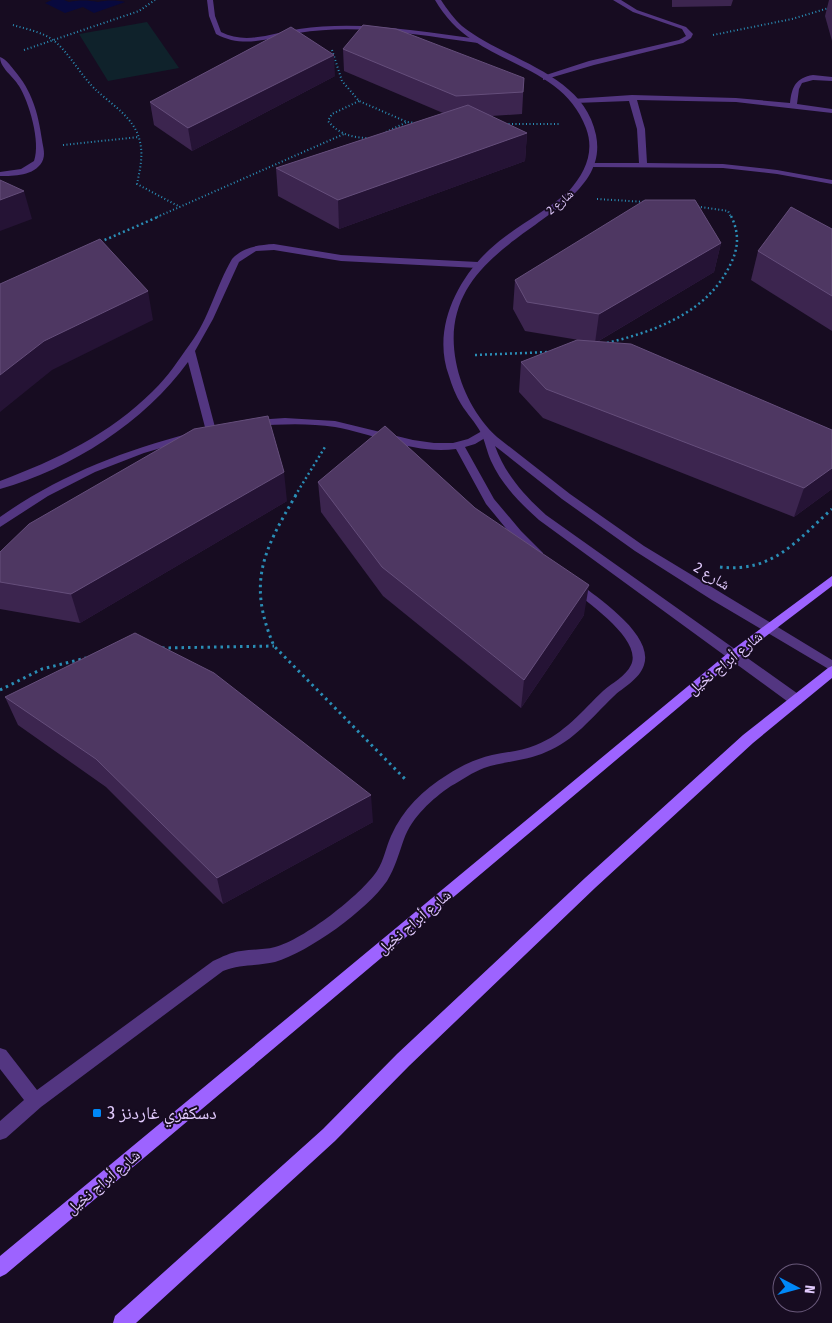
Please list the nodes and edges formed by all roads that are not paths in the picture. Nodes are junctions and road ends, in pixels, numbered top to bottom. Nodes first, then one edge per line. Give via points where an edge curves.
1 (210, 0) edge
2 (438, 0) edge
3 (616, 0) edge
4 (478, 40) junction
5 (0, 59) edge
6 (546, 78) junction
7 (832, 79) edge
8 (632, 97) junction
9 (575, 101) junction
10 (793, 105) junction
11 (832, 111) edge
12 (590, 165) junction
13 (643, 166) junction
14 (0, 174) edge
15 (832, 182) edge
16 (478, 265) junction
17 (190, 349) junction
18 (240, 425) edge
19 (486, 433) junction
20 (460, 446) junction
21 (67, 457) junction
22 (82, 472) junction
23 (0, 485) edge
24 (0, 524) edge
25 (544, 560) edge
26 (564, 577) edge
27 (832, 580) edge
28 (768, 628) junction
29 (732, 656) junction
30 (832, 666) edge
31 (832, 671) edge
32 (796, 700) junction
33 (0, 1056) edge
34 (36, 1101) junction
35 (0, 1132) edge
36 (0, 1268) edge
37 (122, 1323) edge

1 - 4 street via 216,30 228,39 252,40 323,28 384,29
2 - 4 street, شارع 2 via 459,27
3 - 6 street via 635,11 684,28 690,37
4 - 6 street, شارع 2
5 - 14 street via 25,87 31,99 40,157 34,165 19,172
6 - 9 street, شارع 2
7 - 10 street via 802,81 797,85
8 - 9 street
8 - 10 street via 705,97
8 - 13 street via 641,129
9 - 12 street, شارع 2 via 590,125 593,144
10 - 11 street
12 - 13 street
12 - 16 street, شارع 2 via 569,197 492,250
13 - 15 street via 732,167
16 - 17 street via 342,258 274,246 254,249 239,256 235,262
16 - 19 street, شارع 2 via 456,298 448,336 452,375 460,394
17 - 21 street via 176,372 150,400 102,437
17 - 22 street via 216,430 133,453
18 - 20 street via 298,421 338,425 437,447
19 - 20 street
19 - 28 street, شارع 2 via 610,528
19 - 29 street, شارع 2 via 500,470 529,506
20 - 25 street via 490,501
21 - 22 street
21 - 23 street
22 - 24 street
26 - 34 street via 632,637 639,655 633,672 568,734 555,742 526,754 480,764 425,798 410,814 381,878 316,934 277,954 237,959 218,966
27 - 28 street, شارع أبراج نخيل
28 - 29 street, شارع أبراج نخيل
28 - 30 street, شارع 2
29 - 32 street, شارع 2
29 - 36 street, شارع أبراج نخيل
31 - 32 street
32 - 37 street via 748,739 590,883 329,1134
33 - 34 street
34 - 35 street

